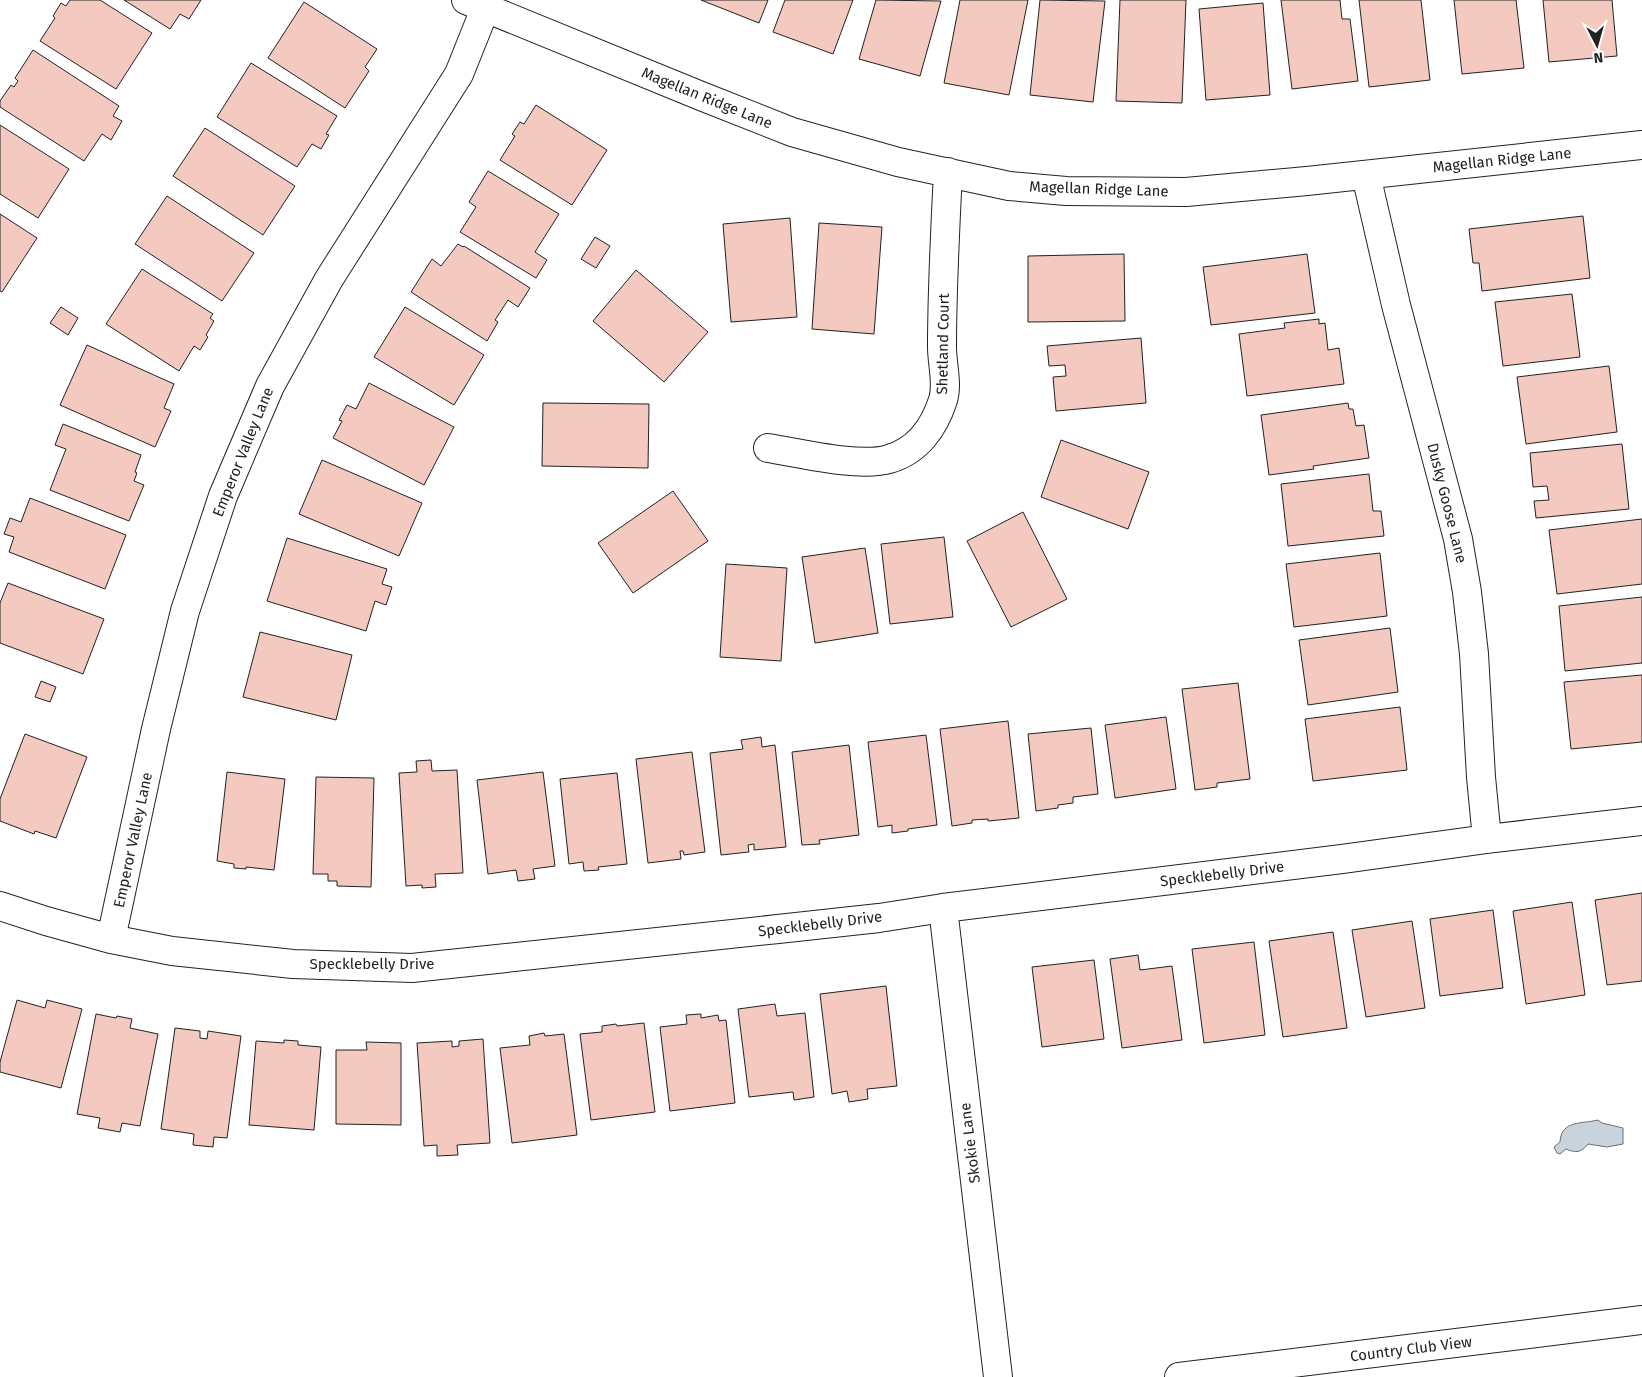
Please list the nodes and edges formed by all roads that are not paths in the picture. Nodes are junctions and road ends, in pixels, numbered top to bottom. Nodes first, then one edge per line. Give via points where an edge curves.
1 (476, 4) edge
2 (1642, 145) edge
3 (948, 172) junction
4 (1366, 175) junction
5 (768, 448) dead end
6 (1642, 821) edge
7 (1487, 839) junction
8 (0, 906) edge
9 (943, 908) junction
10 (111, 939) junction
11 (1642, 1320) edge
12 (998, 1377) edge
13 (1179, 1377) edge

1 - 3 street, Magellan Ridge Lane via 792,132 898,162
1 - 10 street, Emperor Valley Lane via 459,74 329,279 270,386 223,496 185,611
2 - 4 street, Magellan Ridge Lane
3 - 4 street, Magellan Ridge Lane via 1009,186 1066,191 1186,192
3 - 5 street, Shetland Court via 943,398 934,422 915,447 888,459 863,463
4 - 7 street, Dusky Goose Lane via 1396,306 1461,557 1474,654
6 - 7 street, Specklebelly Drive
7 - 9 street, Specklebelly Drive
8 - 10 street, Specklebelly Drive
9 - 10 street, Specklebelly Drive via 412,968 293,964 172,951
9 - 12 street, Skokie Lane
11 - 13 street, Country Club View

